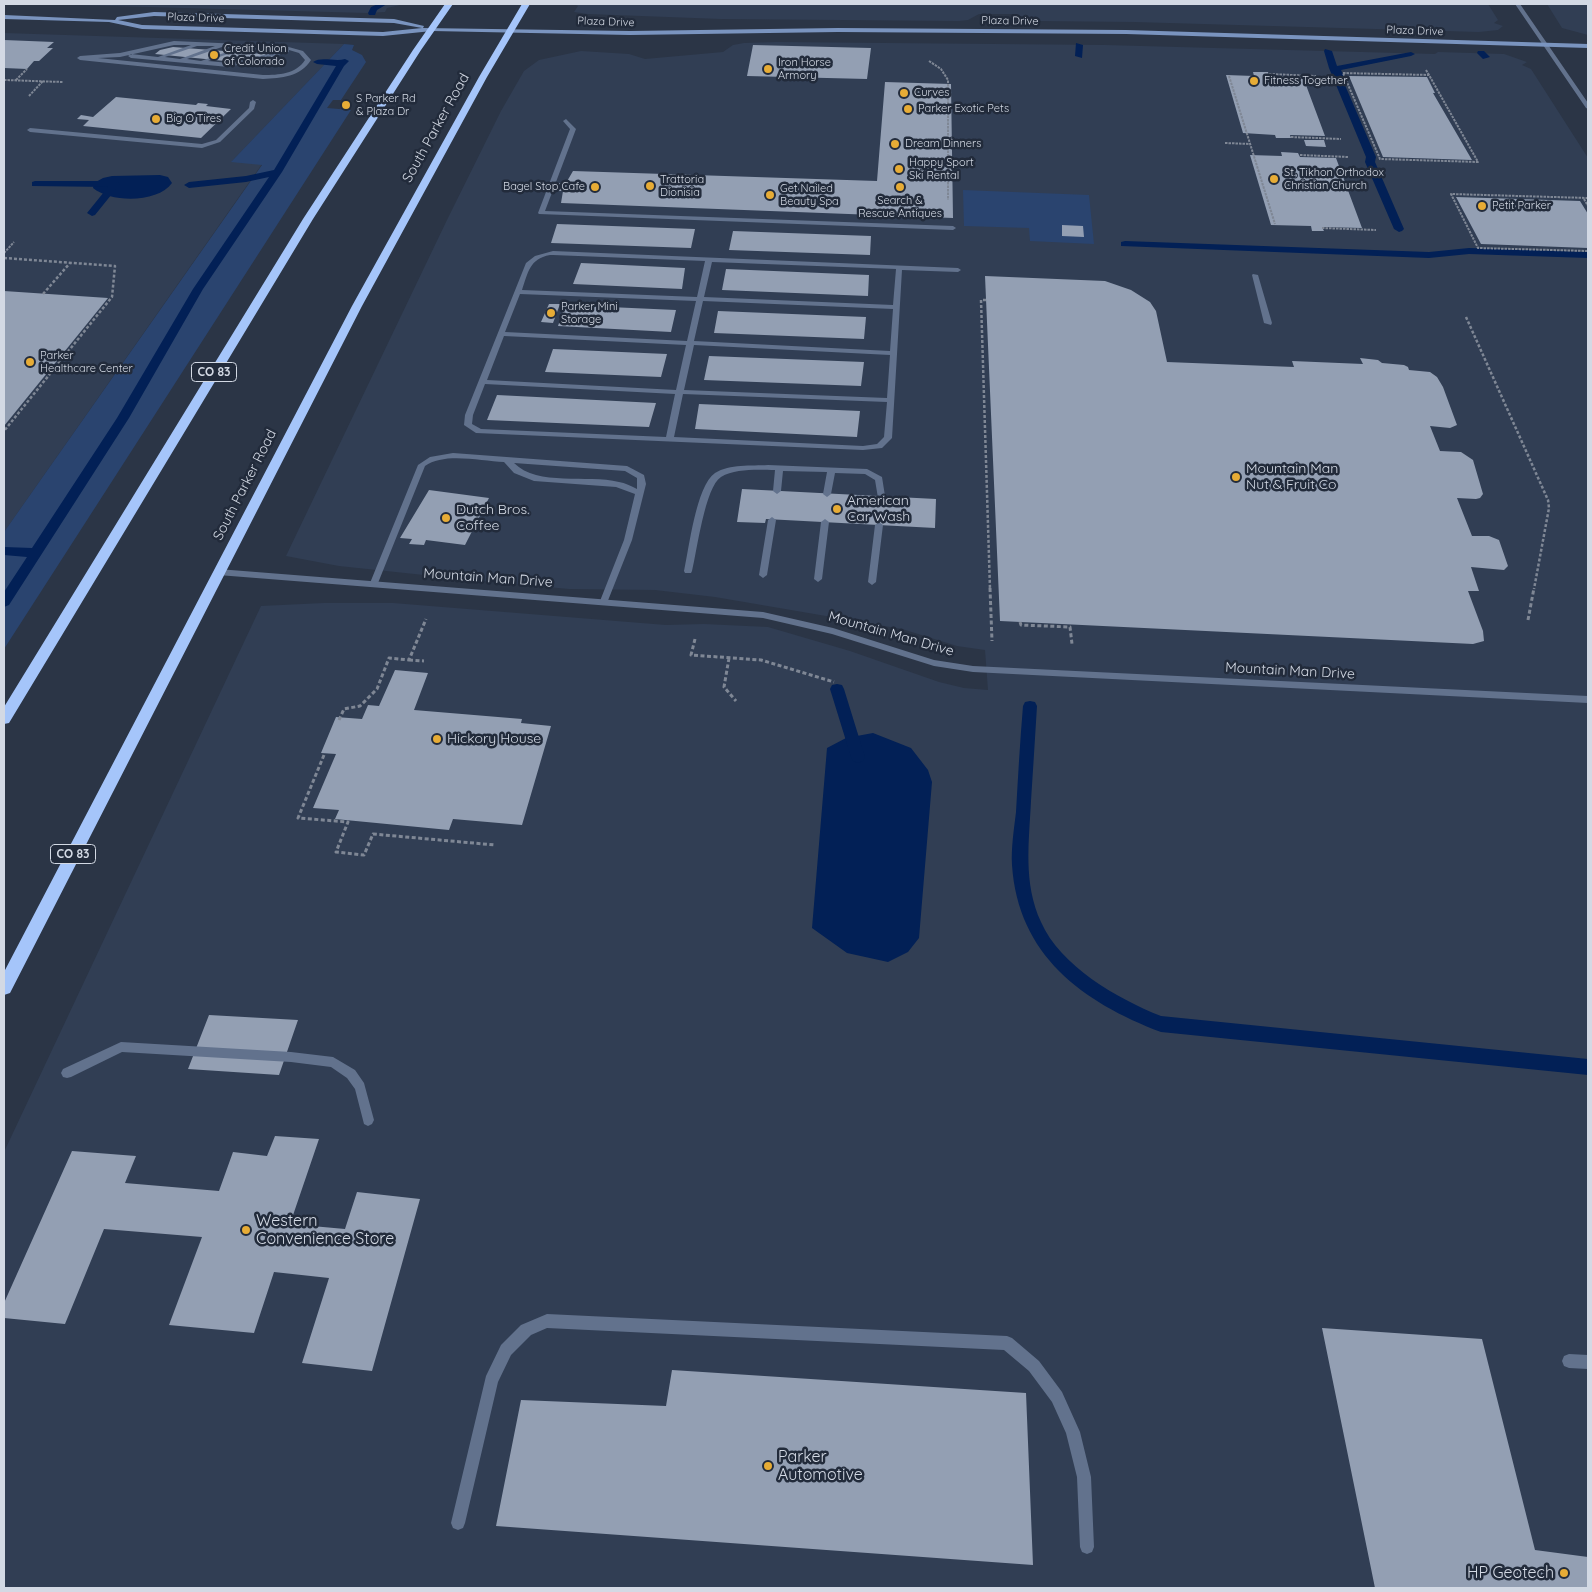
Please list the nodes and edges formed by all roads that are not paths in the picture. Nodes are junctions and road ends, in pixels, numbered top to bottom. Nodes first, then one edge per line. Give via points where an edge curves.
1 (449, 4) edge
2 (526, 4) edge
3 (1518, 4) edge
4 (4, 17) edge
5 (109, 20) junction
6 (432, 29) junction
7 (511, 30) junction
8 (200, 44) junction
9 (224, 45) junction
10 (1546, 45) junction
11 (248, 46) junction
12 (1588, 46) edge
13 (272, 47) junction
14 (293, 50) junction
15 (120, 55) junction
16 (157, 58) junction
17 (180, 60) junction
18 (199, 62) junction
19 (216, 64) junction
20 (253, 102) dead end
21 (1588, 107) edge
22 (566, 121) dead end
23 (30, 130) dead end
24 (953, 228) dead end
25 (709, 259) junction
26 (899, 268) junction
27 (958, 270) dead end
28 (1255, 275) dead end
29 (518, 292) junction
30 (700, 299) junction
31 (897, 306) junction
32 (1268, 323) dead end
33 (502, 334) junction
34 (691, 344) junction
35 (894, 353) junction
36 (482, 382) junction
37 (679, 392) junction
38 (890, 400) junction
39 (669, 440) junction
40 (507, 460) junction
41 (779, 469) junction
42 (831, 471) junction
43 (777, 491) dead end
44 (640, 493) junction
45 (827, 494) dead end
46 (881, 496) dead end
47 (772, 520) dead end
48 (825, 522) dead end
49 (879, 525) dead end
50 (688, 571) dead end
51 (218, 572) junction
52 (763, 575) dead end
53 (818, 579) dead end
54 (872, 582) dead end
55 (374, 583) junction
56 (604, 601) junction
57 (1588, 700) edge
58 (4, 719) edge
59 (4, 988) edge
60 (67, 1073) dead end
61 (368, 1120) dead end
62 (1569, 1362) dead end
63 (1588, 1362) edge
64 (458, 1523) dead end
65 (1087, 1546) dead end

1 - 6 highway, CO 83
2 - 7 highway, South Parker Road / CO 83
3 - 10 street
4 - 5 street, Plaza Drive
5 - 6 street, Plaza Drive via 142,27 383,34
5 - 6 street, Plaza Drive via 154,14 394,21
6 - 7 street, Plaza Drive
6 - 58 highway, CO 83 via 308,219
7 - 10 street, Plaza Drive via 651,33 830,30 1101,32
7 - 51 highway, South Parker Road / CO 83 via 357,306
8 - 9 street
8 - 15 street via 169,43
8 - 16 street
9 - 11 street
9 - 17 street
10 - 12 street, Plaza Drive
10 - 21 street
11 - 13 street
11 - 18 street
13 - 14 street
13 - 19 street
14 - 15 street via 306,55 307,63 293,72 270,77 80,58
14 - 19 street via 235,64
15 - 16 street
16 - 17 street
17 - 18 street
18 - 19 street
20 - 23 street via 252,108 218,141 202,146
22 - 24 street via 573,129 540,213
25 - 26 street
25 - 29 street via 543,254 529,263
25 - 30 street
26 - 27 street
26 - 31 street
28 - 32 street
29 - 30 street
29 - 33 street
30 - 31 street
30 - 34 street
31 - 35 street
33 - 34 street
33 - 36 street
34 - 35 street
34 - 37 street
35 - 38 street
36 - 37 street
36 - 39 street via 468,420 468,425 480,430
37 - 38 street
37 - 39 street
38 - 39 street via 888,438 879,446
40 - 44 street via 517,471 529,476 617,484
40 - 44 street via 627,469 641,477
40 - 55 street via 443,456 422,465
41 - 42 street
41 - 43 street
41 - 50 street via 744,468 719,474 713,480 704,496
42 - 45 street
42 - 46 street via 875,475 879,479
44 - 56 street via 628,540
47 - 52 street
48 - 53 street
49 - 54 street
51 - 55 street, Mountain Man Drive
51 - 59 highway, South Parker Road / CO 83
55 - 56 street, Mountain Man Drive
56 - 57 street, Mountain Man Drive via 763,614 934,663 973,669
60 - 61 street via 121,1047 333,1062 351,1074 360,1087
62 - 63 street
64 - 65 street via 491,1380 506,1350 526,1330 547,1321 1007,1343 1034,1366 1057,1397 1074,1432 1084,1476

